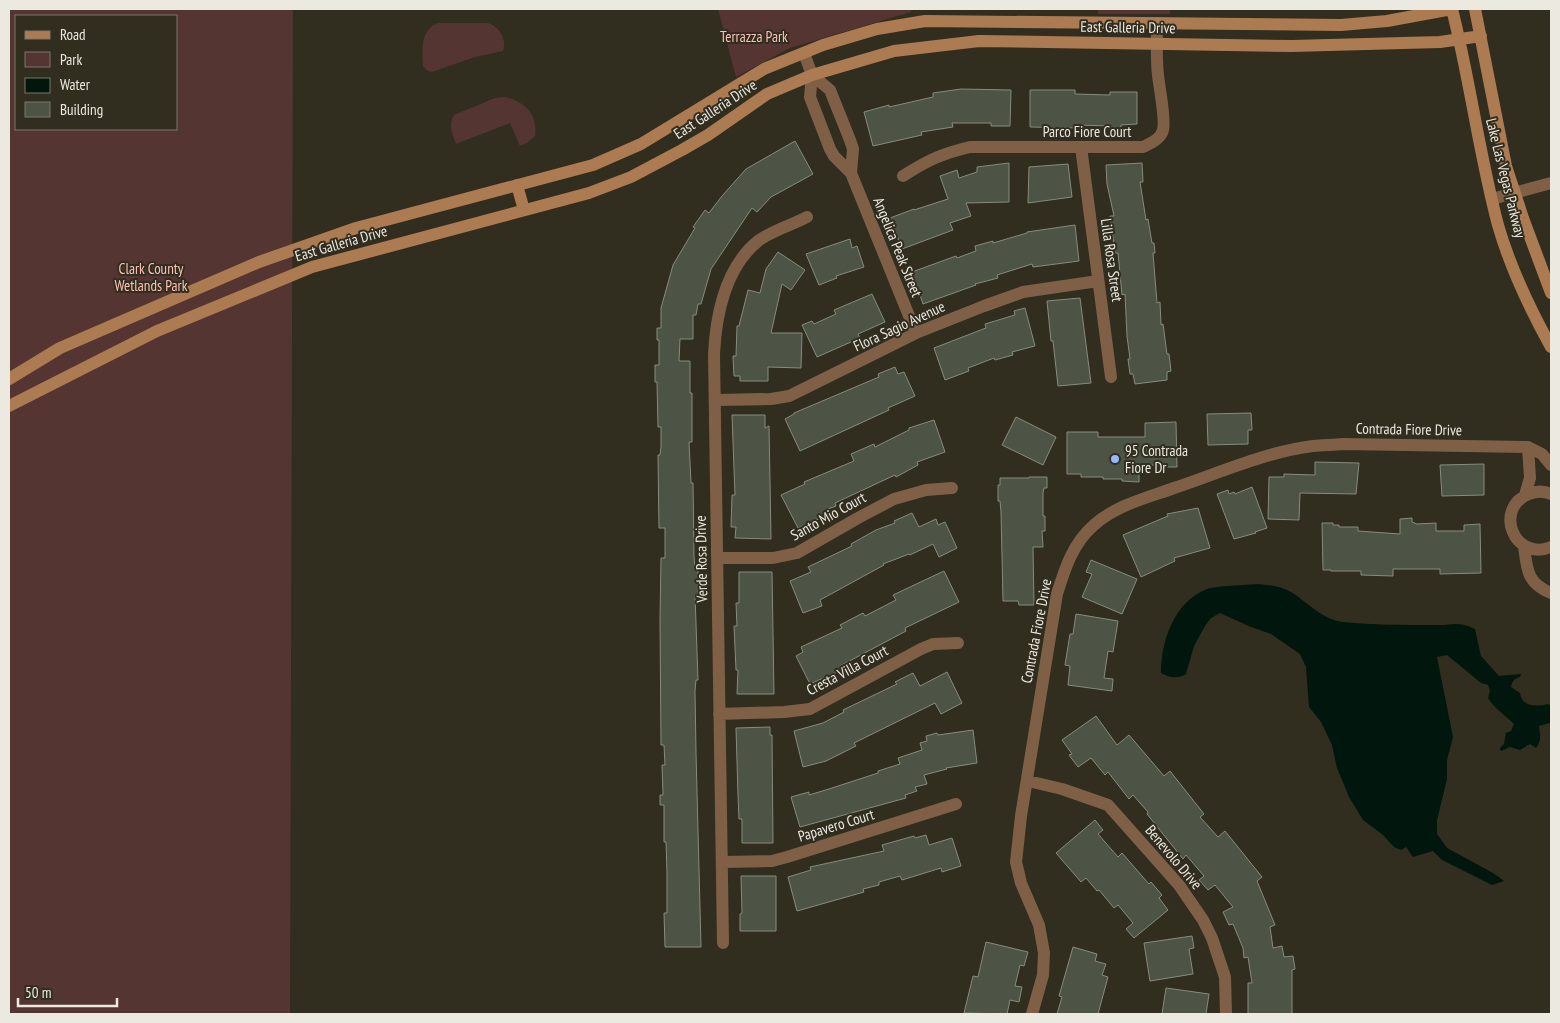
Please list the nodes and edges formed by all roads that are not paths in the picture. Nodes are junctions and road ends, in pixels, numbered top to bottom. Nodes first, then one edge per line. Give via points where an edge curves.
1 (1452, 9) edge
2 (1475, 9) edge
3 (959, 22) junction
4 (1082, 23) junction
5 (1157, 24) junction
6 (1176, 24) junction
7 (1224, 24) junction
8 (1481, 36) junction
9 (1459, 39) junction
10 (1081, 43) junction
11 (958, 44) junction
12 (1157, 44) junction
13 (1175, 44) junction
14 (1224, 45) junction
15 (804, 53) junction
16 (812, 75) junction
17 (1081, 147) junction
18 (851, 173) junction
19 (903, 176) dead end
20 (1551, 183) edge
21 (517, 185) junction
22 (1515, 193) junction
23 (1492, 199) junction
24 (524, 210) junction
25 (807, 217) dead end
26 (1098, 281) junction
27 (1551, 293) edge
28 (916, 333) junction
29 (1551, 347) edge
30 (1111, 377) dead end
31 (9, 379) edge
32 (715, 400) junction
33 (9, 406) edge
34 (1528, 447) junction
35 (1551, 465) edge
36 (952, 488) dead end
37 (1551, 494) edge
38 (1525, 495) junction
39 (1524, 546) junction
40 (1551, 547) edge
41 (717, 558) junction
42 (1551, 593) edge
43 (958, 643) dead end
44 (719, 714) junction
45 (1028, 781) junction
46 (956, 804) dead end
47 (722, 862) junction
48 (723, 943) dead end
49 (1032, 1014) edge
50 (1226, 1014) edge

1 - 7 main road, East Galleria Drive via 1387,21 1342,25
1 - 9 main road, Lake Las Vegas Parkway
2 - 8 main road, Lake Las Vegas Parkway
3 - 4 main road, East Galleria Drive
3 - 11 main road
3 - 15 main road, East Galleria Drive via 925,21 877,29
4 - 5 main road, East Galleria Drive
4 - 10 main road
5 - 6 main road, East Galleria Drive
5 - 12 street, Parco Fiore Court
6 - 7 main road, East Galleria Drive
6 - 13 main road
7 - 14 main road
8 - 9 main road, East Galleria Drive
8 - 22 main road, Lake Las Vegas Parkway via 1506,166
9 - 14 main road, East Galleria Drive via 1392,44
9 - 23 main road, Lake Las Vegas Parkway
10 - 11 main road, East Galleria Drive via 979,41
10 - 12 main road, East Galleria Drive
11 - 16 main road, East Galleria Drive via 894,51
12 - 13 main road, East Galleria Drive
12 - 17 street, Parco Fiore Court via 1164,119 1159,137 1143,147
13 - 14 main road, East Galleria Drive
15 - 16 street, Angelica Peak Street
15 - 21 main road, East Galleria Drive via 764,69 641,144 593,164
16 - 18 street, Angelica Peak Street via 810,97 830,148
16 - 18 street, Angelica Peak Street via 830,90 850,140 853,149
16 - 24 main road, East Galleria Drive via 766,94 708,135 630,177
17 - 19 street, Parco Fiore Court via 970,147 944,153
17 - 26 street, Lilla Rosa Street
18 - 28 street, Angelica Peak Street
20 - 22 street
21 - 24 main road
21 - 31 main road, East Galleria Drive via 356,228 259,262 60,348
22 - 23 street
22 - 27 main road, Lake Las Vegas Parkway
23 - 29 main road, Lake Las Vegas Parkway via 1498,226 1520,286
24 - 33 main road, East Galleria Drive via 312,267 157,330
25 - 32 street, Verde Rosa Drive via 759,240 742,257 730,279 720,303 715,328
26 - 28 street, Flora Sagio Avenue via 1023,292
26 - 30 street, Lilla Rosa Street
28 - 32 street, Flora Sagio Avenue via 788,396
32 - 41 street, Verde Rosa Drive
34 - 35 street via 1542,454
34 - 38 street via 1530,478
34 - 45 street, Contrada Fiore Drive via 1313,446 1269,455 1134,502 1095,524 1074,549 1065,566 1055,603
36 - 41 street, Santo Mio Court via 926,490 894,499 798,553 773,558
37 - 38 street via 1540,491
38 - 39 street via 1514,506 1510,520 1514,535
39 - 40 street via 1539,550
39 - 42 street via 1527,572 1540,588
41 - 44 street, Verde Rosa Drive
43 - 44 street, Cresta Villa Court via 921,648 810,709
44 - 47 street, Verde Rosa Drive
45 - 49 street, Contrada Fiore Drive via 1016,862 1021,883 1039,925 1044,953 1043,975
45 - 50 street, Benevolo Drive via 1108,805 1179,886 1203,920 1215,945 1224,977
46 - 47 street, Papavero Court via 787,858
47 - 48 street, Verde Rosa Drive

